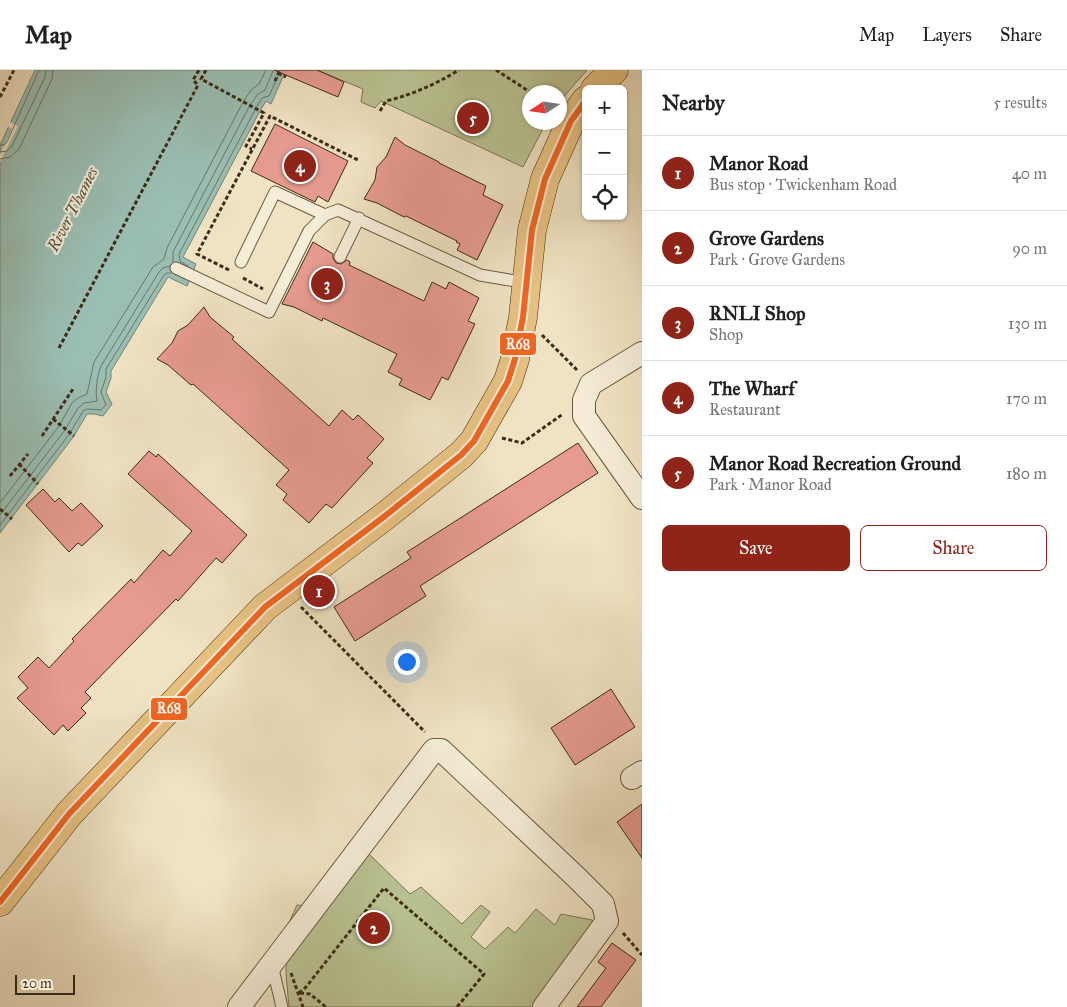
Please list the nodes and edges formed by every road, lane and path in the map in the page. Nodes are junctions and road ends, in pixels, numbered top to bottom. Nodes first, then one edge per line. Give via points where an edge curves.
1 (14, 70) edge
2 (199, 70) edge
3 (206, 70) edge
4 (459, 70) edge
5 (496, 70) edge
6 (614, 70) edge
7 (279, 71) edge
8 (286, 77) dead end
9 (275, 81) dead end
10 (599, 85) edge
11 (522, 87) edge
12 (0, 97) edge
13 (582, 106) edge
14 (380, 111) dead end
15 (252, 149) dead end
16 (325, 216) junction
17 (359, 218) junction
18 (340, 257) dead end
19 (241, 262) dead end
20 (176, 268) dead end
21 (526, 283) junction
22 (523, 316) junction
23 (59, 348) dead end
24 (642, 353) edge
25 (73, 389) dead end
26 (588, 392) junction
27 (53, 418) junction
28 (479, 432) junction
29 (42, 436) dead end
30 (74, 436) dead end
31 (28, 454) dead end
32 (19, 464) junction
33 (10, 476) dead end
34 (38, 484) dead end
35 (642, 498) edge
36 (0, 509) edge
37 (12, 519) dead end
38 (286, 592) junction
39 (434, 750) junction
40 (0, 902) edge
41 (607, 921) junction
42 (642, 955) edge
43 (272, 965) junction
44 (239, 1007) edge
45 (282, 1007) edge
46 (326, 1007) edge
47 (456, 1007) edge
48 (544, 1007) edge

1 - 12 path
2 - 23 path via 193,80 198,84
3 - 15 path via 201,79 264,113 246,146
4 - 14 path via 433,86 386,101
5 - 11 path
6 - 10 main road
7 - 8 path
7 - 9 path
13 - 21 main road via 571,121 545,179 532,230
16 - 17 lane via 338,210
16 - 19 lane via 275,192
16 - 20 lane via 309,231 269,312
17 - 18 lane
17 - 21 lane via 480,275
21 - 22 main road
22 - 26 path
22 - 28 main road via 508,381
24 - 26 street
25 - 27 path
26 - 28 path via 522,443
26 - 35 street via 584,416
27 - 29 path
27 - 30 path
28 - 38 main road via 461,455
31 - 32 path
32 - 33 path
32 - 34 path
36 - 37 path
38 - 39 path via 431,737
38 - 40 main road via 265,607 86,795
39 - 41 street via 441,750 575,876 603,904
39 - 43 street
41 - 42 path via 617,926
41 - 48 street
43 - 44 street
43 - 45 lane
46 - 47 path via 310,994 299,993 384,888 484,974

